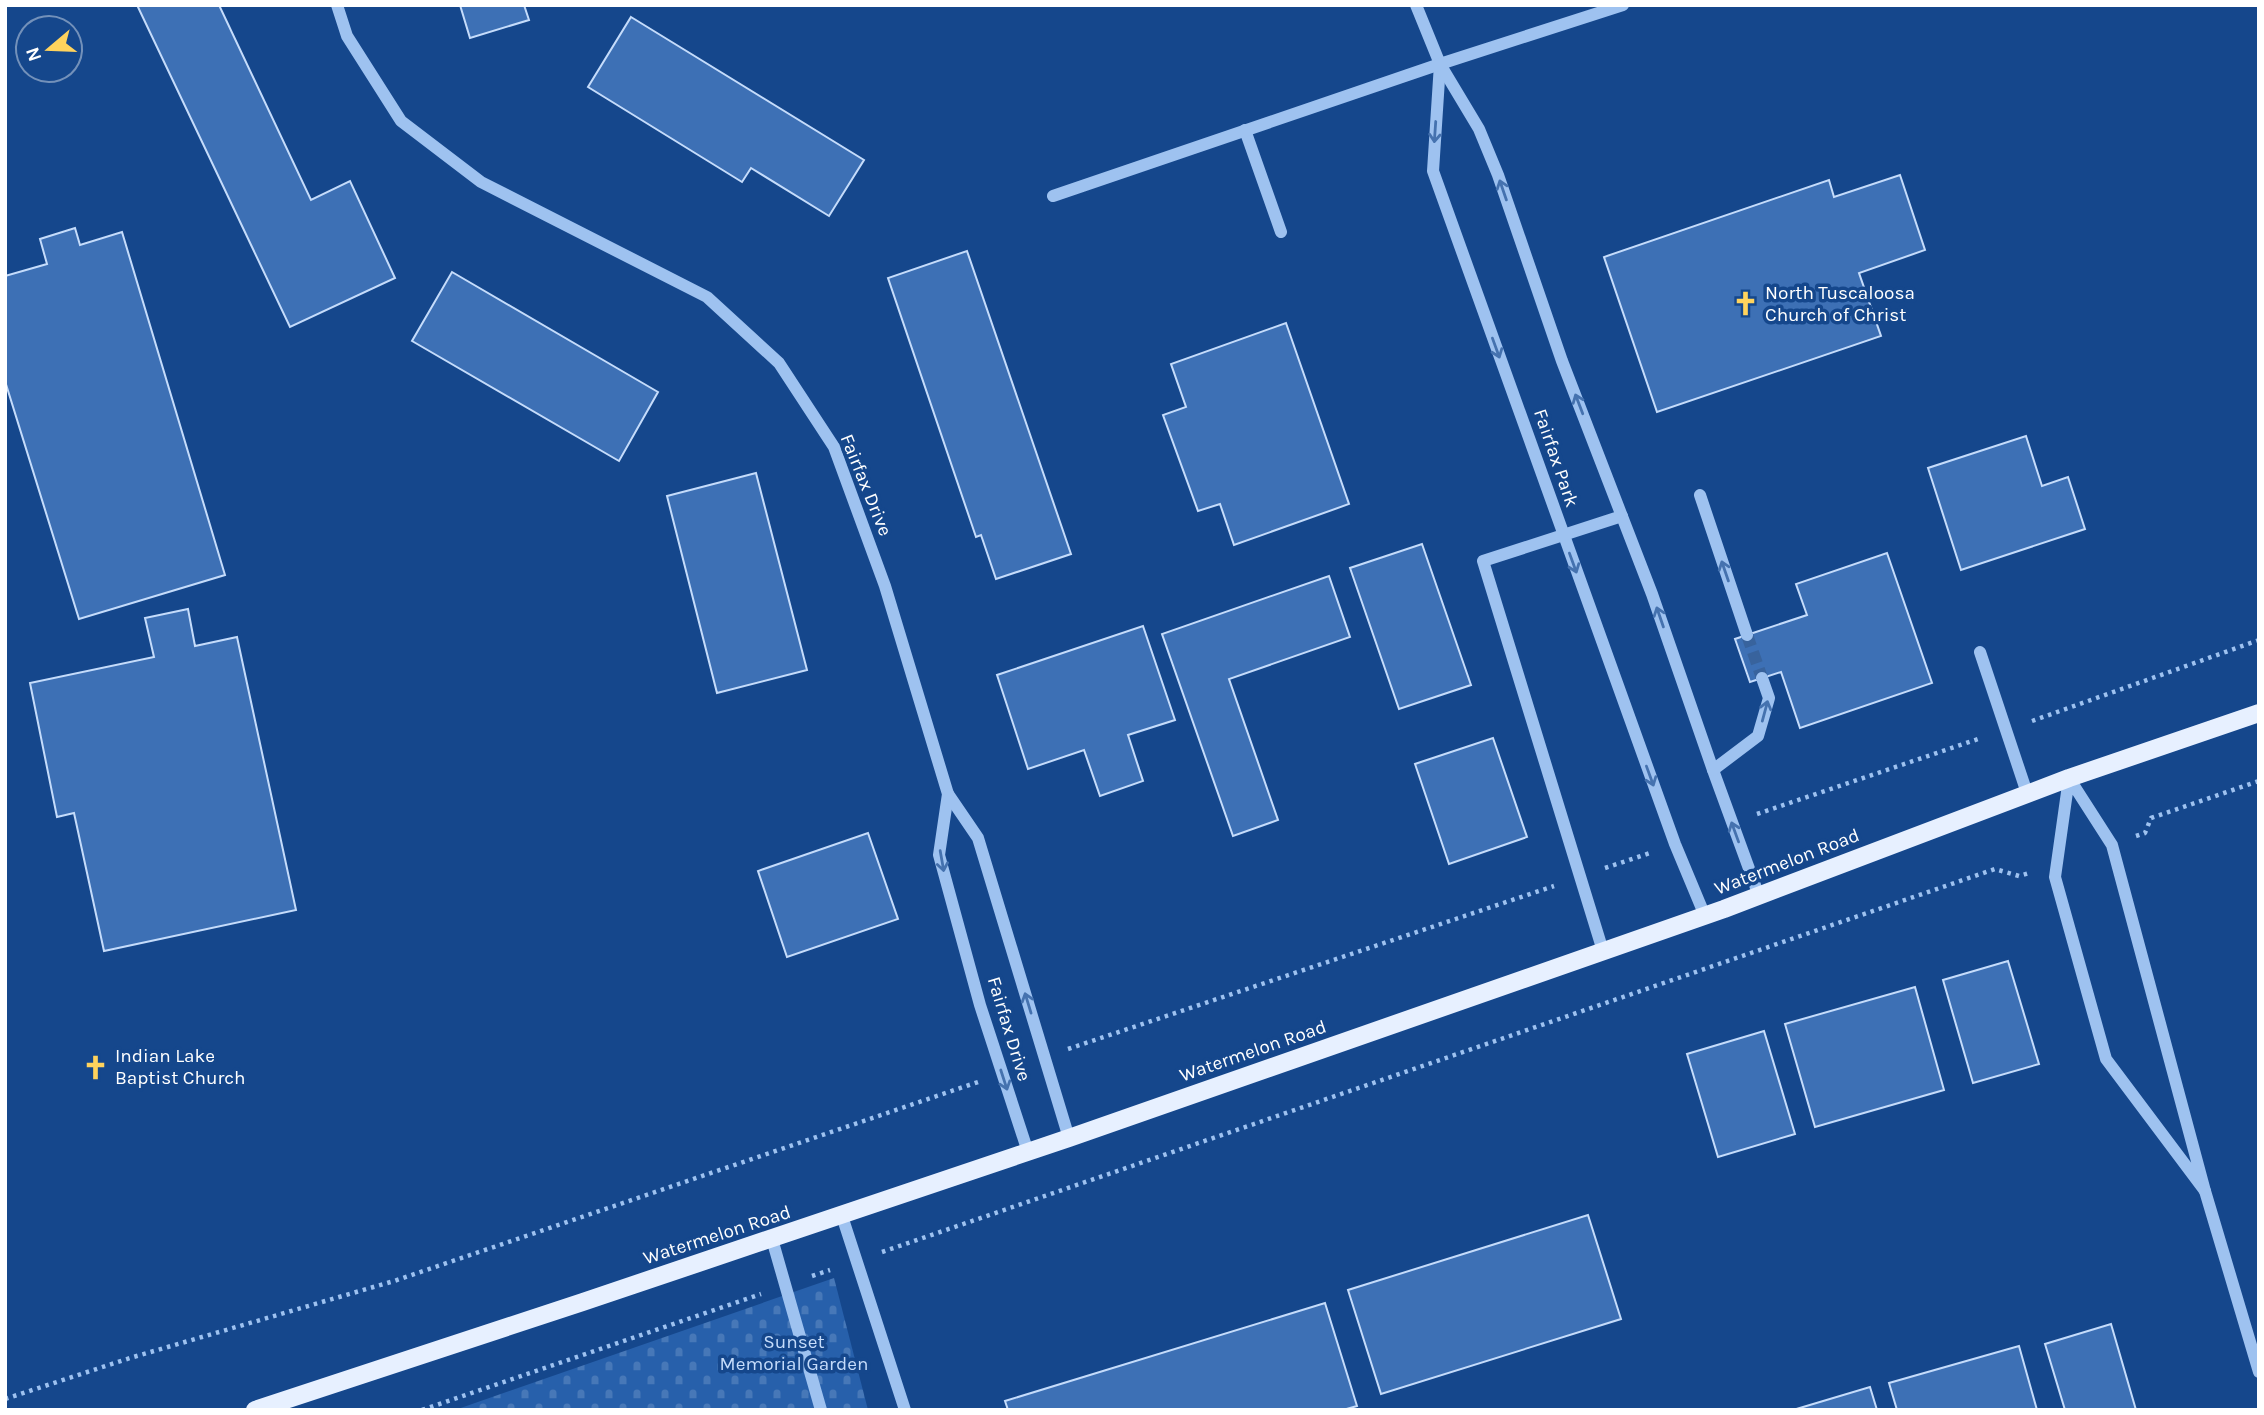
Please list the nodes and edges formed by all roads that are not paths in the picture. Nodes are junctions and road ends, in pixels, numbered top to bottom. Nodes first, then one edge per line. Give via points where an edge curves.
1 (337, 5) edge
2 (1416, 5) edge
3 (1623, 5) edge
4 (1440, 64) junction
5 (1245, 130) junction
6 (1053, 196) dead end
7 (1281, 232) dead end
8 (1700, 495) dead end
9 (1622, 516) junction
10 (1563, 537) junction
11 (1747, 635) tunnel mouth
12 (1980, 652) dead end
13 (1762, 678) tunnel mouth
14 (2259, 713) edge
15 (1713, 770) junction
16 (2069, 778) junction
17 (2027, 793) junction
18 (948, 794) junction
19 (1759, 896) junction
20 (1704, 916) junction
21 (1603, 951) junction
22 (1069, 1138) junction
23 (1028, 1152) junction
24 (2205, 1191) junction
25 (842, 1216) junction
26 (772, 1239) junction
27 (2259, 1372) edge
28 (255, 1410) edge
29 (821, 1410) edge
30 (905, 1410) edge

1 - 18 street, Fairfax Drive via 347,36 401,121 481,182 706,297 779,363 834,447 886,586
2 - 4 street, Fairfax Park
3 - 4 street
4 - 5 street
9 -> 4 street via 1479,129
4 -> 10 street, Fairfax Park via 1433,171
5 - 6 street
5 - 7 street
11 -> 8 street
9 - 10 street
15 -> 9 street
10 -> 20 street, Fairfax Park
10 - 21 street via 1483,561
12 - 17 street
15 -> 13 street via 1759,736 1769,698
14 - 16 main road, Watermelon Road
19 -> 15 street
16 - 17 main road, Watermelon Road
16 - 24 street via 2112,845
16 - 24 street via 2055,877 2106,1059
17 - 19 main road, Watermelon Road
22 -> 18 street via 978,838
18 -> 23 street, Fairfax Drive via 940,855 980,1005
19 - 20 main road, Watermelon Road
20 - 21 main road, Watermelon Road
21 - 22 main road, Watermelon Road
22 - 23 main road, Watermelon Road
23 - 25 main road, Watermelon Road
24 - 27 street
25 - 26 main road, Watermelon Road
25 - 30 street
26 - 28 main road, Watermelon Road
26 - 29 street

